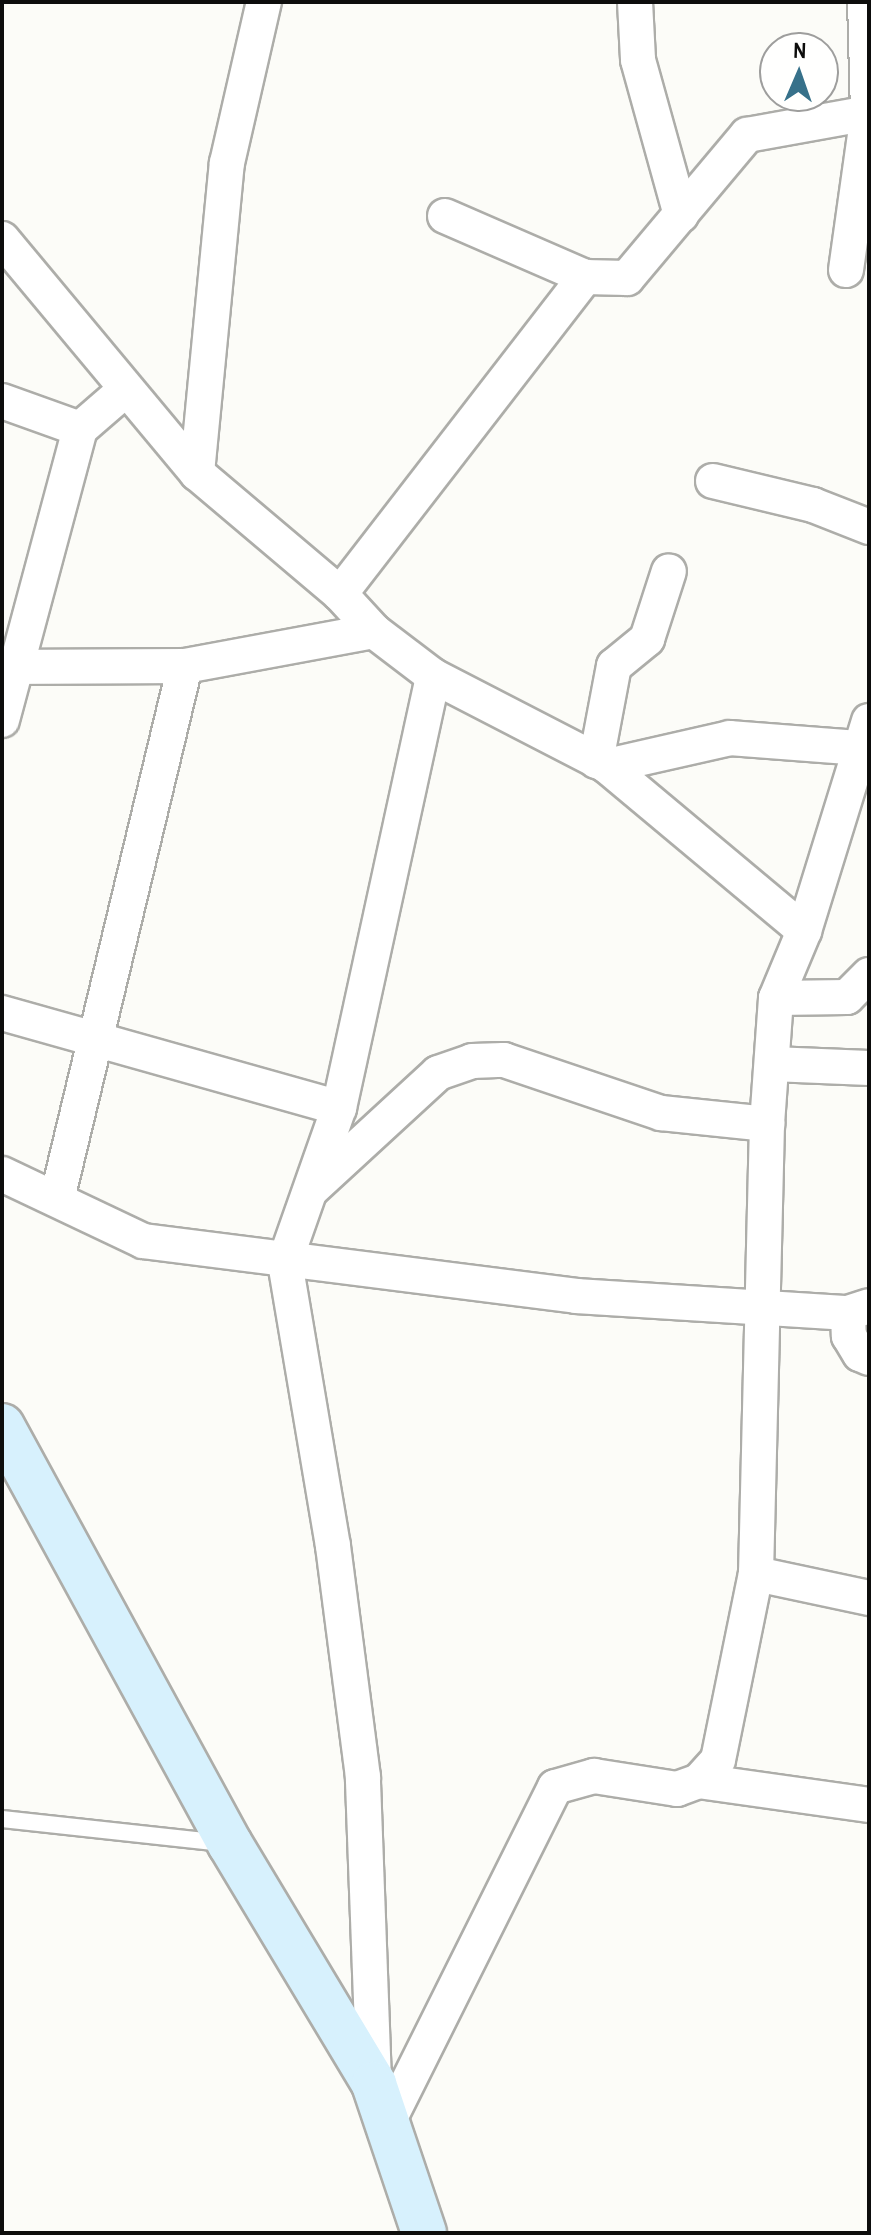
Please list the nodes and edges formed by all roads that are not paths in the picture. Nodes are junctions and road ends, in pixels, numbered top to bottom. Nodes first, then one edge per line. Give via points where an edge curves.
1 (264, 2) edge
2 (635, 2) edge
3 (865, 2) edge
4 (868, 113) edge
5 (863, 198) edge
6 (681, 215) junction
7 (445, 216) dead end
8 (2, 239) edge
9 (846, 270) dead end
10 (585, 277) junction
11 (125, 390) junction
12 (2, 401) edge
13 (80, 429) junction
14 (197, 473) junction
15 (713, 481) dead end
16 (869, 527) edge
17 (669, 571) dead end
18 (340, 594) junction
19 (374, 631) junction
20 (185, 666) junction
21 (10, 667) edge
22 (433, 676) junction
23 (2, 720) edge
24 (865, 734) edge
25 (602, 763) junction
26 (804, 931) junction
27 (869, 975) edge
28 (776, 998) junction
29 (2, 1013) edge
30 (95, 1042) junction
31 (772, 1064) junction
32 (869, 1068) edge
33 (339, 1108) junction
34 (767, 1124) junction
35 (2, 1174) edge
36 (309, 1192) junction
37 (57, 1199) junction
38 (285, 1261) junction
39 (764, 1310) junction
40 (858, 1310) edge
41 (869, 1358) edge
42 (2, 1426) edge
43 (756, 1574) junction
44 (869, 1598) edge
45 (699, 1781) junction
46 (869, 1805) edge
47 (2, 1819) edge
48 (230, 1844) junction
49 (382, 2102) junction
50 (424, 2233) edge

1 - 14 street via 227,163
2 - 6 street via 638,60
3 - 4 street
4 - 5 street
4 - 6 street via 747,135
5 - 9 street
6 - 10 street via 627,278
7 - 10 street
8 - 11 street
10 - 18 street
11 - 13 street
11 - 14 street
12 - 13 street
13 - 21 street
14 - 18 street
15 - 16 street via 813,505
17 - 25 street via 647,639 614,666
18 - 19 street
19 - 20 street
19 - 22 street
20 - 21 street
20 - 30 street
21 - 23 street
22 - 25 street
22 - 33 street
24 - 25 street via 730,738
24 - 26 street
25 - 26 street
26 - 28 street
27 - 28 street via 847,997
28 - 31 street
29 - 30 street
30 - 33 street
30 - 37 street
31 - 32 street
31 - 34 street
33 - 36 street
34 - 36 street via 661,1113 504,1060 472,1061 438,1073
34 - 39 street
35 - 37 street
36 - 38 street
37 - 38 street via 143,1241
38 - 39 street via 576,1296
38 - 49 street via 333,1546 363,1777
39 - 40 street
39 - 43 street
40 - 41 street via 849,1336
42 - 48 street
43 - 44 street
43 - 45 street via 718,1760
45 - 46 street
45 - 49 street via 677,1789 594,1776 555,1787
47 - 48 lane
48 - 49 street
49 - 50 street

